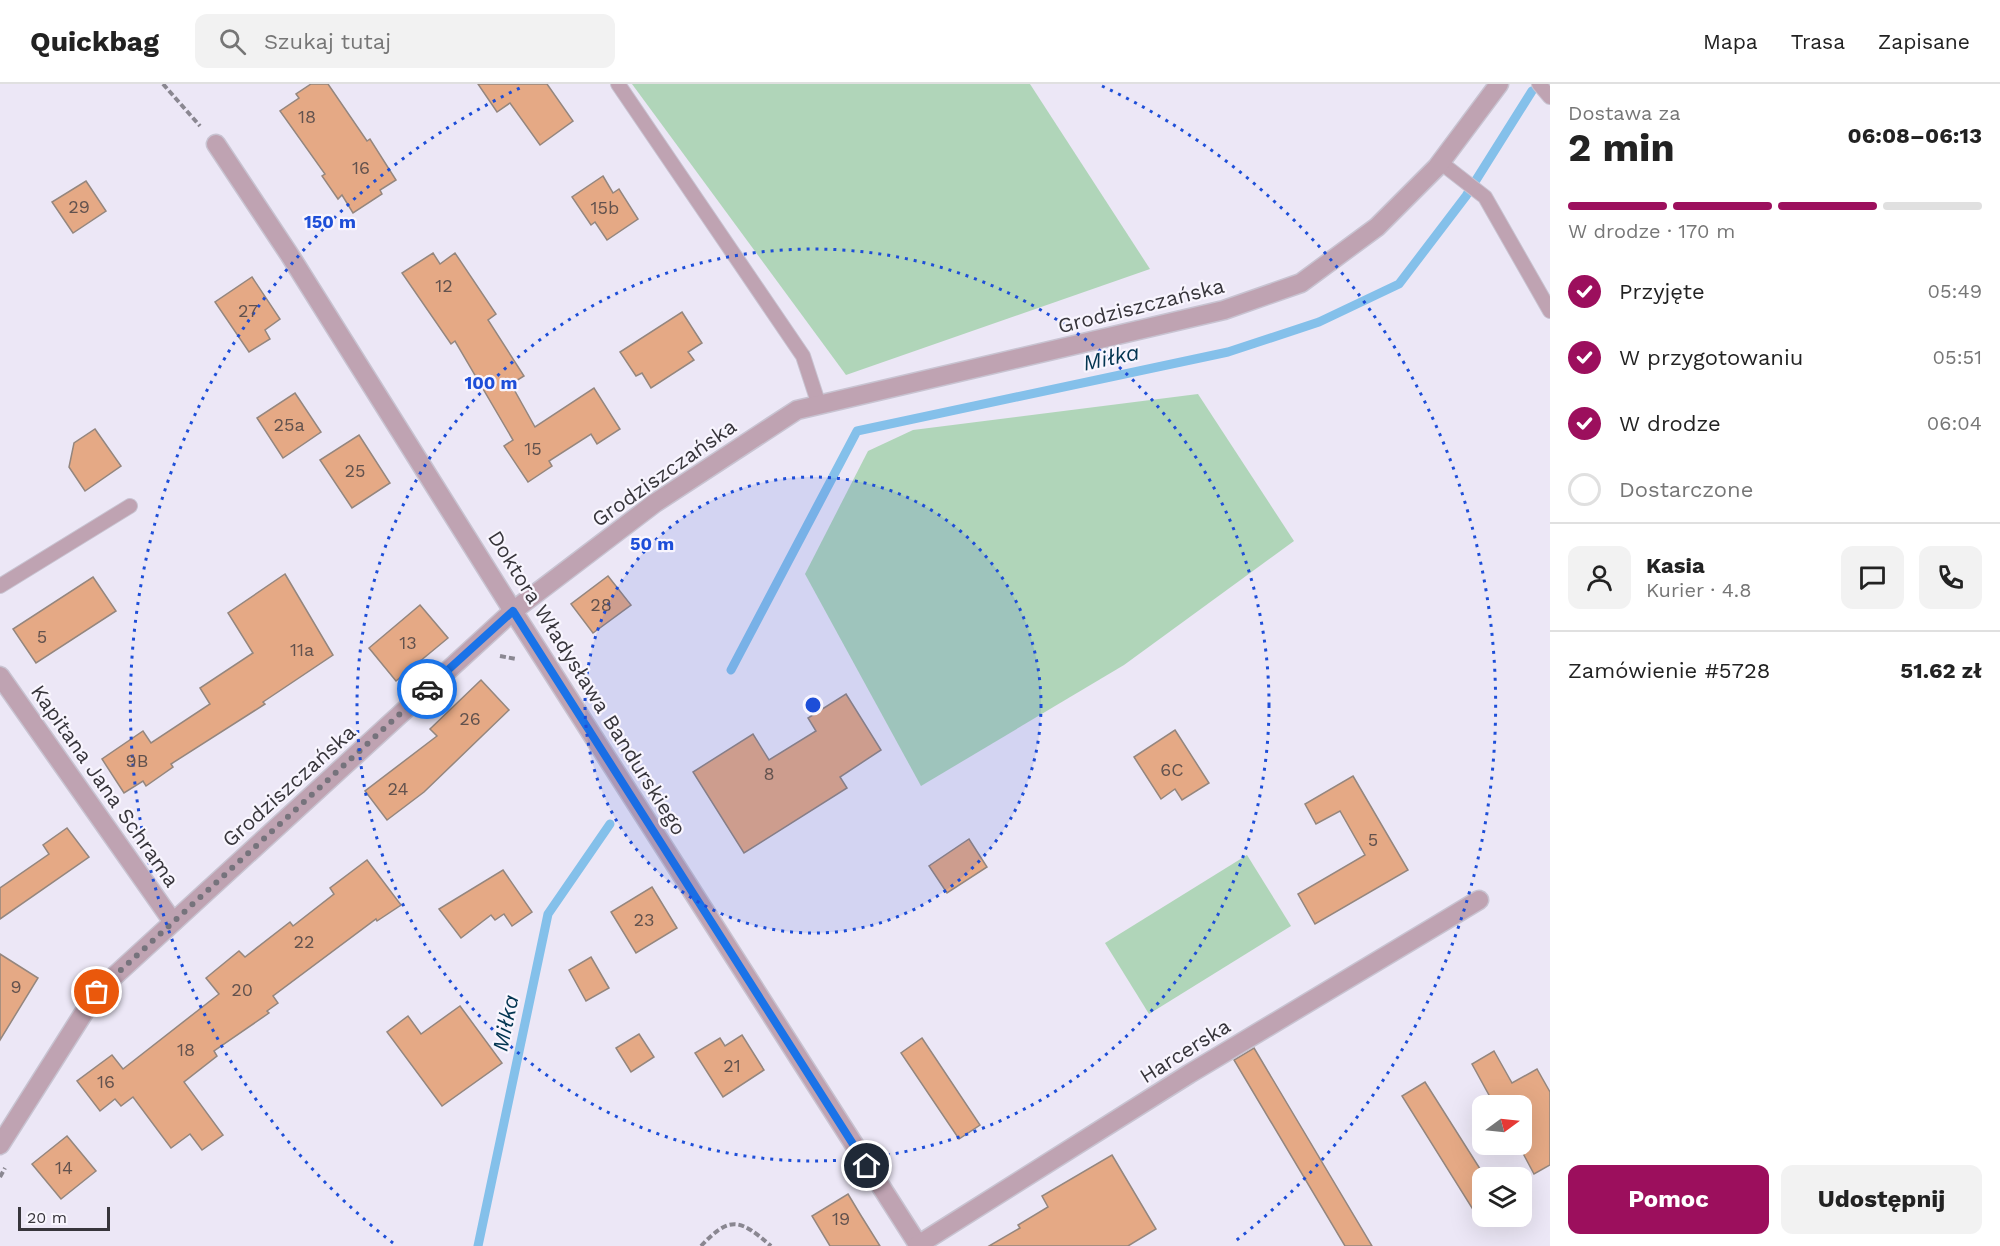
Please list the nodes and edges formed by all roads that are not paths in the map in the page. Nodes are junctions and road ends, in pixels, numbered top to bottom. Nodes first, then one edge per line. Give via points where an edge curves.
1 (618, 84) edge
2 (1498, 84) edge
3 (1539, 84) edge
4 (1550, 97) edge
5 (216, 144) road end
6 (1440, 162) junction
7 (1550, 312) edge
8 (819, 405) junction
9 (130, 506) dead end
10 (0, 586) edge
11 (513, 611) junction
12 (0, 676) edge
13 (1479, 900) dead end
14 (173, 922) junction
15 (0, 1145) edge
16 (918, 1245) edge

1 - 8 lane via 803,357
2 - 6 street, Grodziszczańska
3 - 4 lane
5 - 11 street, Doktora Władysława Bandurskiego
6 - 7 lane via 1485,197
6 - 8 street, Grodziszczańska via 1377,227 1301,283 1224,310
8 - 11 street, Grodziszczańska via 797,411 655,503
9 - 10 lane
11 - 14 street, Grodziszczańska
11 - 16 street, Doktora Władysława Bandurskiego
12 - 14 street, Kapitana Jana Schrama
13 - 16 street, Harcerska via 1189,1074
14 - 15 street, Grodziszczańska via 97,992

